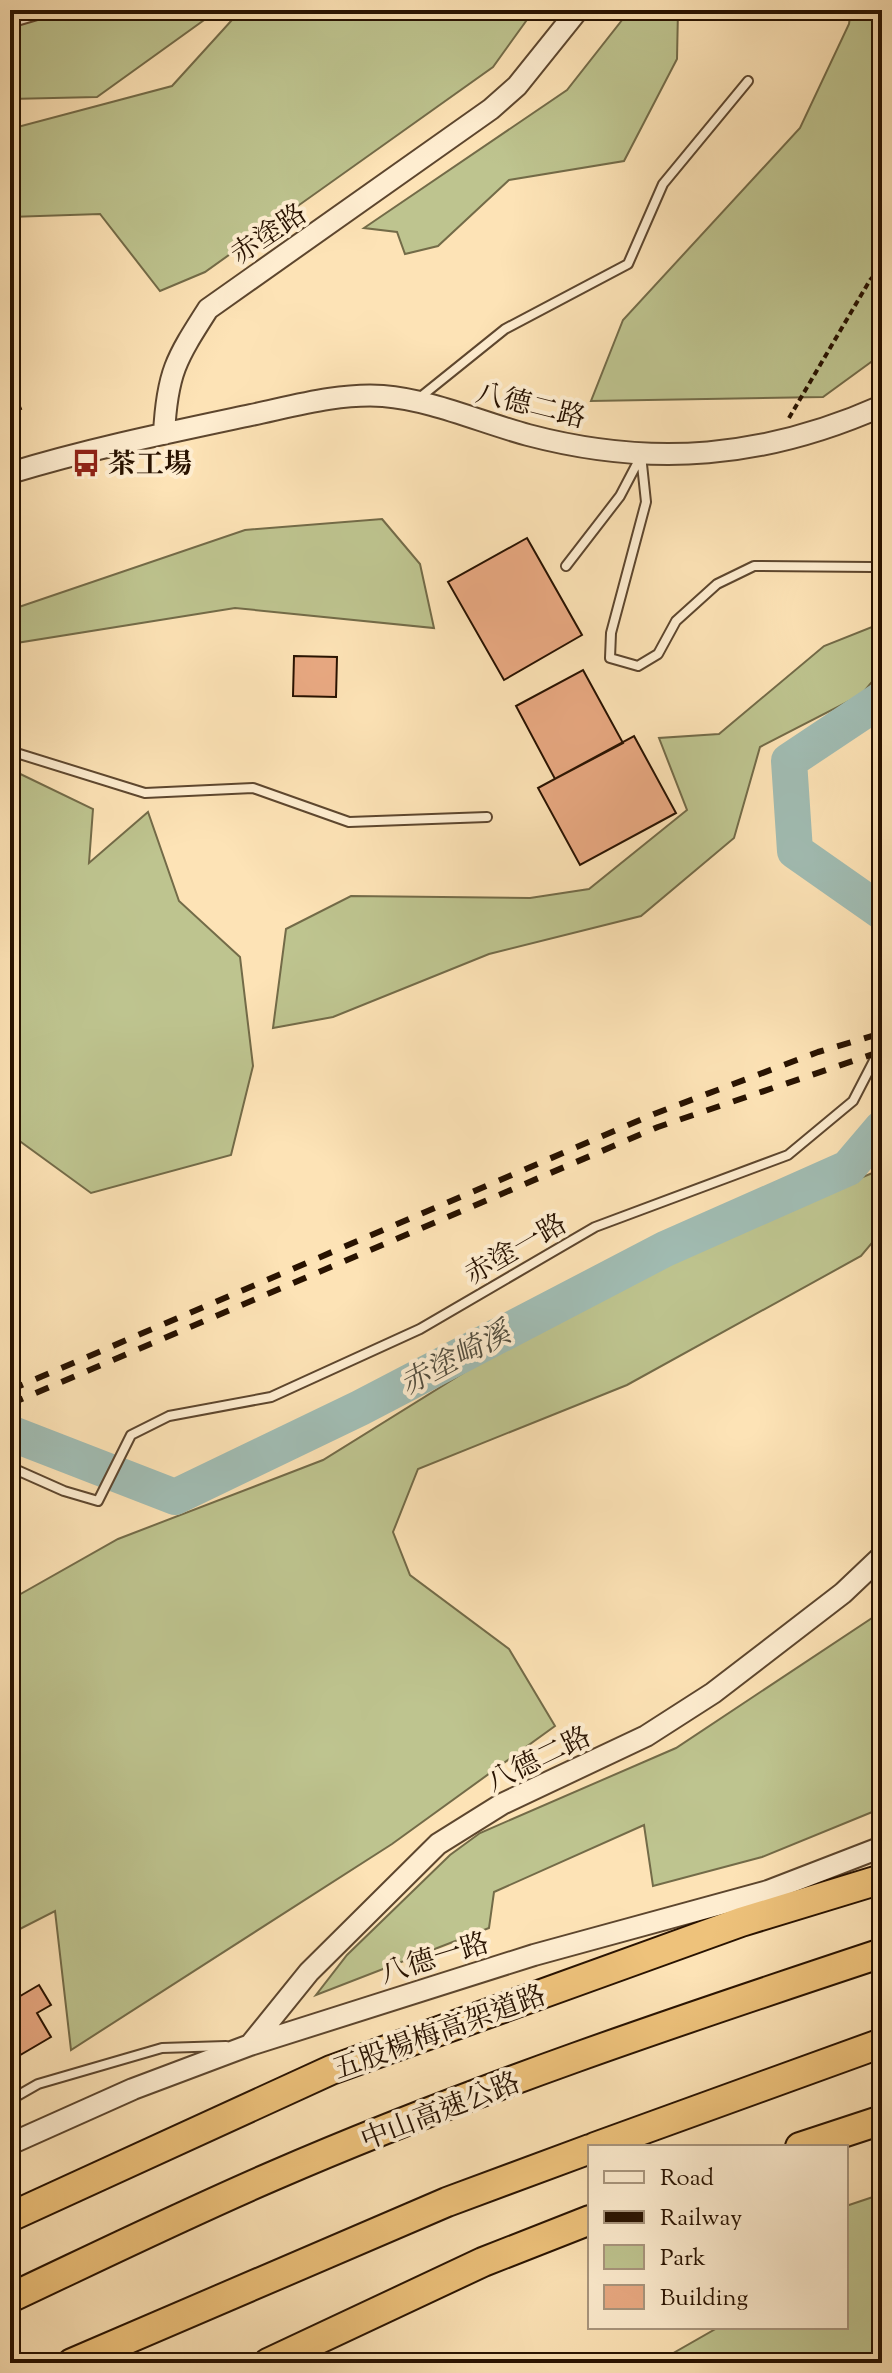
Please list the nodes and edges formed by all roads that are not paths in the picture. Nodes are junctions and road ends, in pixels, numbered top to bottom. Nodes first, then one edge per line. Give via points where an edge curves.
1 (54, 10) edge
2 (578, 10) edge
3 (10, 23) edge
4 (748, 81) dead end
5 (416, 400) junction
6 (882, 406) edge
7 (164, 434) junction
8 (641, 455) junction
9 (10, 473) edge
10 (566, 566) dead end
11 (872, 567) dead end
12 (10, 751) edge
13 (487, 817) dead end
14 (882, 1045) edge
15 (10, 1467) edge
16 (882, 1556) edge
17 (882, 1847) edge
18 (882, 1879) edge
19 (882, 1953) edge
20 (882, 2043) edge
21 (250, 2045) junction
22 (10, 2100) edge
23 (882, 2120) edge
24 (10, 2144) edge
25 (600, 2145) edge
26 (806, 2145) edge
27 (588, 2149) edge
28 (10, 2217) edge
29 (588, 2221) edge
30 (10, 2298) edge
31 (72, 2363) edge
32 (268, 2363) edge

1 - 3 lane
2 - 7 street, 赤塗路 via 517,86 491,109 208,309 182,348 167,386
4 - 5 lane via 663,184 628,264 505,329
5 - 7 street, 八德二路 via 332,398
5 - 8 street, 八德二路 via 531,436
6 - 8 street, 八德二路 via 773,444
7 - 9 street
8 - 10 lane via 620,496
8 - 11 lane via 646,502 611,633 610,658 638,666 658,654 676,621 717,584 754,566
12 - 13 lane via 145,793 253,788 349,822
14 - 15 lane, 赤塗一路 via 853,1101 788,1155 595,1227 420,1329 271,1397 169,1416 131,1435 98,1501
16 - 21 street, 八德二路 via 843,1593 713,1693 646,1736 502,1804 438,1844 309,1972
17 - 21 street, 八德一路 via 768,1891 534,1955
18 - 28 highway, 五股楊梅高架道路 via 741,1922 331,2070
19 - 30 highway, 中山高速公路 via 631,2039 302,2164
20 - 25 highway
21 - 22 lane via 162,2048 38,2084
21 - 24 street, 八德一路
23 - 26 highway
27 - 31 highway via 447,2202
29 - 32 highway via 483,2262

